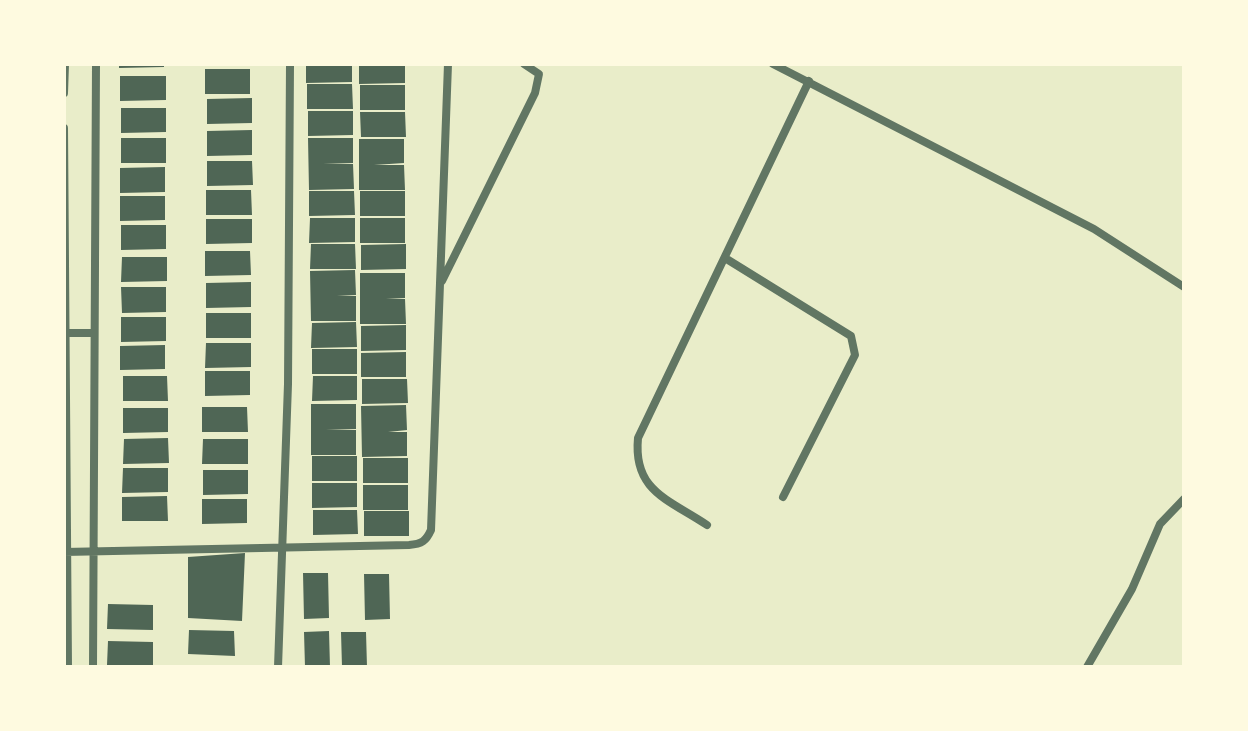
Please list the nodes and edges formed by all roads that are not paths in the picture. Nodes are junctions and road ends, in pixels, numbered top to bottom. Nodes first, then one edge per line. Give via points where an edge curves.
1 (65, 64) edge
2 (96, 64) edge
3 (290, 64) edge
4 (448, 64) edge
5 (524, 64) edge
6 (773, 64) edge
7 (809, 81) junction
8 (64, 93) edge
9 (64, 128) edge
10 (725, 258) junction
11 (440, 285) junction
12 (1184, 287) edge
13 (65, 333) edge
14 (94, 333) junction
15 (783, 497) dead end
16 (1184, 499) edge
17 (707, 525) dead end
18 (280, 548) junction
19 (93, 549) junction
20 (65, 552) edge
21 (68, 667) edge
22 (93, 667) edge
23 (278, 667) edge
24 (1087, 667) edge

1 - 8 street
2 - 14 street
3 - 18 street via 288,384
4 - 11 street
5 - 11 street via 539,74 535,93
6 - 7 street
7 - 10 street
7 - 12 street via 1094,229
9 - 13 street
10 - 15 street via 851,336 855,355
10 - 17 street via 638,438 640,474
11 - 18 street via 427,538 409,545
13 - 14 street
13 - 20 street
14 - 19 street
16 - 24 street via 1160,524 1132,589
18 - 19 street
18 - 23 street
19 - 20 street
19 - 22 street
20 - 21 street

